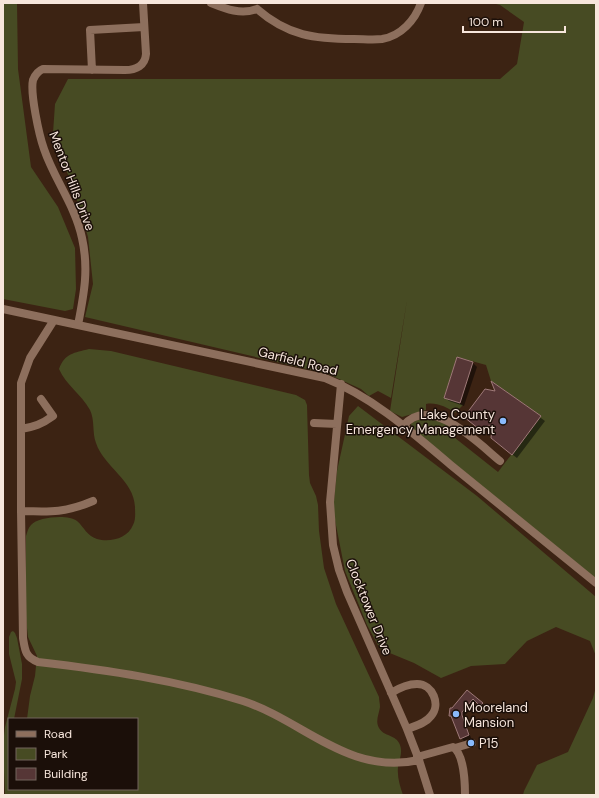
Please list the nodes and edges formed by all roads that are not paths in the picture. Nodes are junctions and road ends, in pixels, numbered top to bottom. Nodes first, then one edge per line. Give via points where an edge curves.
1 (143, 3) edge
2 (211, 3) edge
3 (421, 3) edge
4 (256, 6) edge
5 (144, 26) junction
6 (92, 70) junction
7 (3, 309) edge
8 (54, 320) junction
9 (78, 325) junction
10 (341, 384) junction
11 (41, 399) dead end
12 (314, 422) dead end
13 (337, 424) junction
14 (403, 426) junction
15 (21, 429) junction
16 (500, 461) dead end
17 (93, 501) dead end
18 (21, 511) junction
19 (596, 584) edge
20 (391, 693) junction
21 (407, 730) junction
22 (472, 743) dead end
23 (455, 748) junction
24 (418, 758) junction
25 (430, 795) edge
26 (465, 795) edge

1 - 5 street, Mentor Hills Drive
2 - 4 street via 239,12 248,12
3 - 4 street via 414,19 403,29 389,37 377,39 312,37 277,24
5 - 6 street, Mentor Hills Drive via 145,58 138,68
5 - 6 street via 90,30
6 - 9 street, Mentor Hills Drive via 43,69 35,76 32,89 44,149 73,210 84,249 86,283
7 - 8 street, Garfield Road
8 - 9 street, Garfield Road
8 - 15 street via 24,372 21,383
9 - 10 street, Garfield Road via 325,378
10 - 13 street, Clocktower Drive
10 - 14 street, Garfield Road
11 - 15 street via 53,416 41,424
12 - 13 street
13 - 20 street, Clocktower Drive via 330,502 333,544 347,592
14 - 16 street via 414,417 428,414 441,417
14 - 19 street, Garfield Road
15 - 18 street
17 - 18 street via 64,511
18 - 24 street via 22,638 24,649 32,659 38,662 119,672 244,701 287,720 341,751 359,758 394,763
20 - 21 street, Clocktower Drive
20 - 21 street via 409,684 419,684 433,694 435,708 432,716
21 - 24 street, Clocktower Drive
22 - 23 street
23 - 24 street
23 - 26 street via 460,755
24 - 25 street, Clocktower Drive

